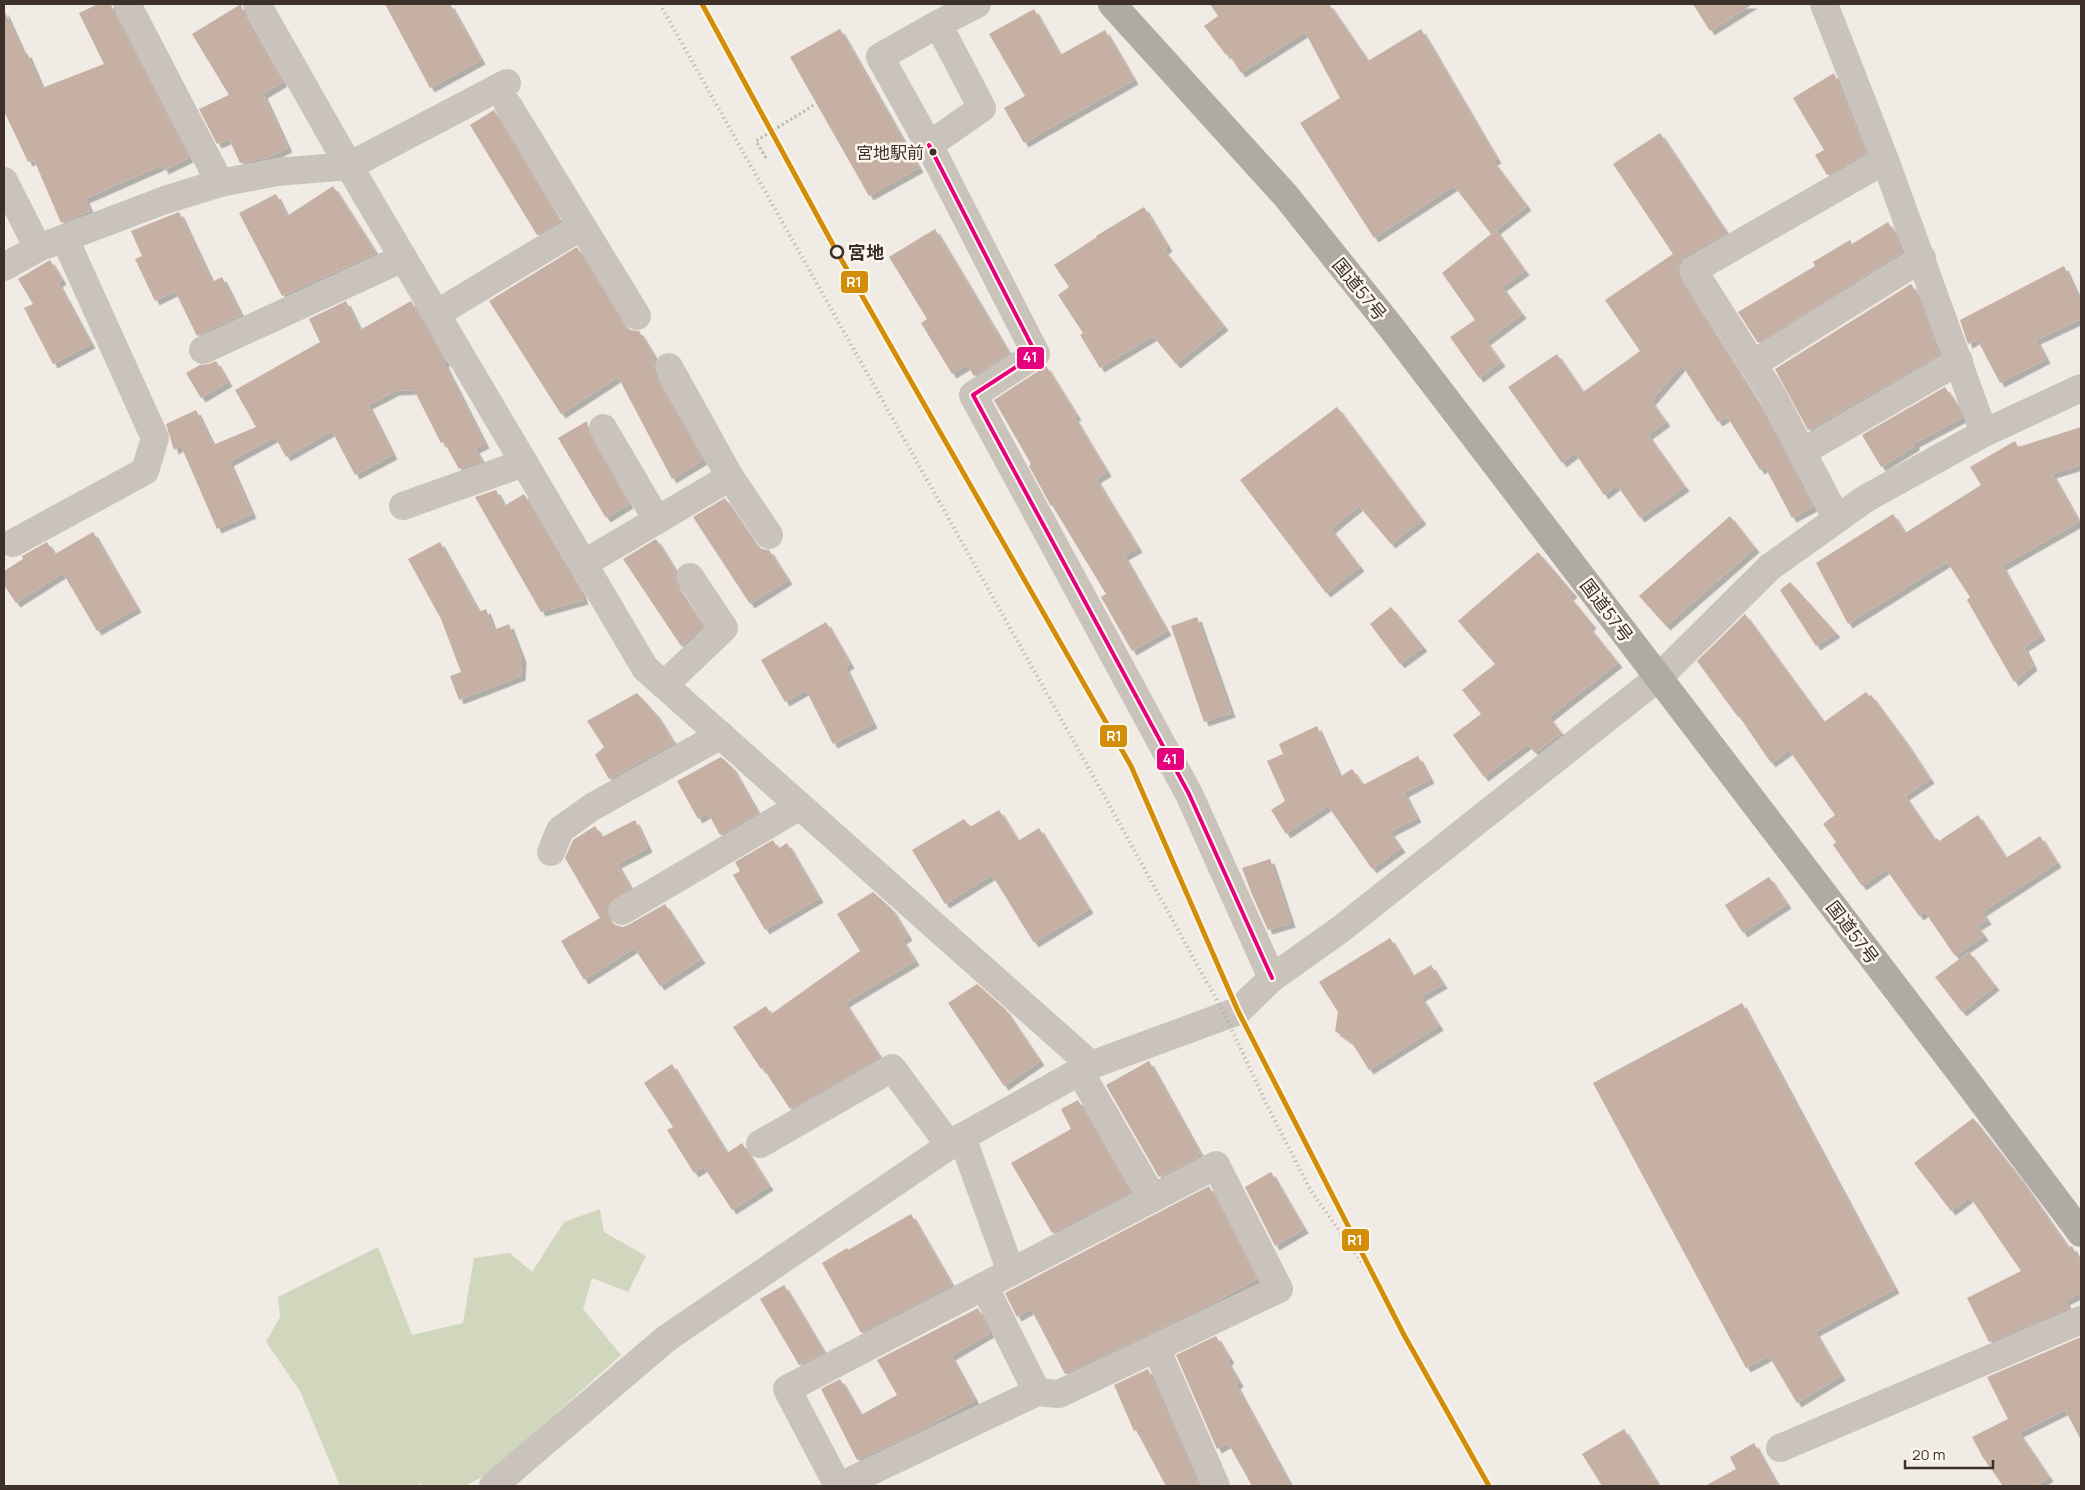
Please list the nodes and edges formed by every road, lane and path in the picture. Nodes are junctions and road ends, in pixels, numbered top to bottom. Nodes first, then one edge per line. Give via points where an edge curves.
1 (127, 4) edge
2 (977, 4) edge
3 (1112, 4) edge
4 (1824, 4) edge
5 (260, 5) edge
6 (938, 24) junction
7 (814, 105) dead end
8 (929, 145) junction
9 (766, 158) dead end
10 (1886, 160) junction
11 (349, 166) junction
12 (4, 181) edge
13 (220, 183) junction
14 (582, 226) junction
15 (65, 239) junction
16 (38, 248) junction
17 (403, 258) junction
18 (1922, 258) junction
19 (4, 267) edge
20 (436, 314) junction
21 (637, 316) dead end
22 (203, 350) dead end
23 (1959, 361) junction
24 (1753, 364) junction
25 (669, 367) dead end
26 (2081, 388) edge
27 (603, 428) dead end
28 (1984, 433) junction
29 (1802, 452) junction
30 (524, 462) junction
31 (730, 477) junction
32 (403, 506) dead end
33 (1837, 519) junction
34 (657, 520) junction
35 (768, 535) dead end
36 (13, 543) dead end
37 (583, 564) junction
38 (690, 578) dead end
39 (1659, 677) junction
40 (664, 685) junction
41 (720, 735) junction
42 (800, 806) junction
43 (550, 852) dead end
44 (622, 911) dead end
45 (1272, 978) junction
46 (1086, 1068) junction
47 (956, 1142) junction
48 (760, 1144) dead end
49 (1153, 1198) junction
50 (2081, 1233) edge
51 (1011, 1272) junction
52 (984, 1286) junction
53 (2081, 1320) edge
54 (1156, 1348) junction
55 (1037, 1392) junction
56 (1780, 1448) dead end
57 (493, 1486) edge
58 (839, 1486) edge
59 (1216, 1486) edge

1 - 13 street
2 - 6 street
3 - 39 highway, 国道57号 via 1286,196 1390,326
4 - 10 street
5 - 11 street
6 - 8 street via 982,108
6 - 8 street via 880,57
7 - 9 path via 756,140
8 - 45 street via 1036,354 973,395 1189,794
10 - 18 street
10 - 24 street via 1693,270
11 - 13 street via 277,172
11 - 14 street via 508,94
11 - 17 street
12 - 16 street
13 - 15 street
14 - 20 street
14 - 21 street
15 - 16 street
15 - 36 street via 155,438 145,471
16 - 19 street
17 - 20 street
17 - 22 street
18 - 23 street
18 - 24 street
20 - 30 street
23 - 28 street
23 - 29 street
24 - 29 street
25 - 31 street
26 - 28 street
27 - 34 street
28 - 33 street via 1864,499
29 - 33 street
30 - 32 street
30 - 37 street
31 - 34 street
31 - 35 street
33 - 39 street via 1770,567
34 - 37 street
37 - 40 street via 645,668
38 - 40 street via 724,628
39 - 45 street via 1340,929
39 - 50 highway, 国道57号
40 - 41 street
41 - 42 street
41 - 43 street via 592,807 560,830
42 - 44 street
42 - 46 street
45 - 46 street via 1238,1011
46 - 47 street
46 - 49 street
47 - 48 street via 892,1068
47 - 51 street
47 - 57 street via 667,1338
49 - 51 street
49 - 54 street via 1216,1165 1279,1289
51 - 52 street
52 - 55 street
52 - 58 street via 787,1388
53 - 56 street
54 - 55 street via 1059,1394
54 - 59 street
55 - 58 street

